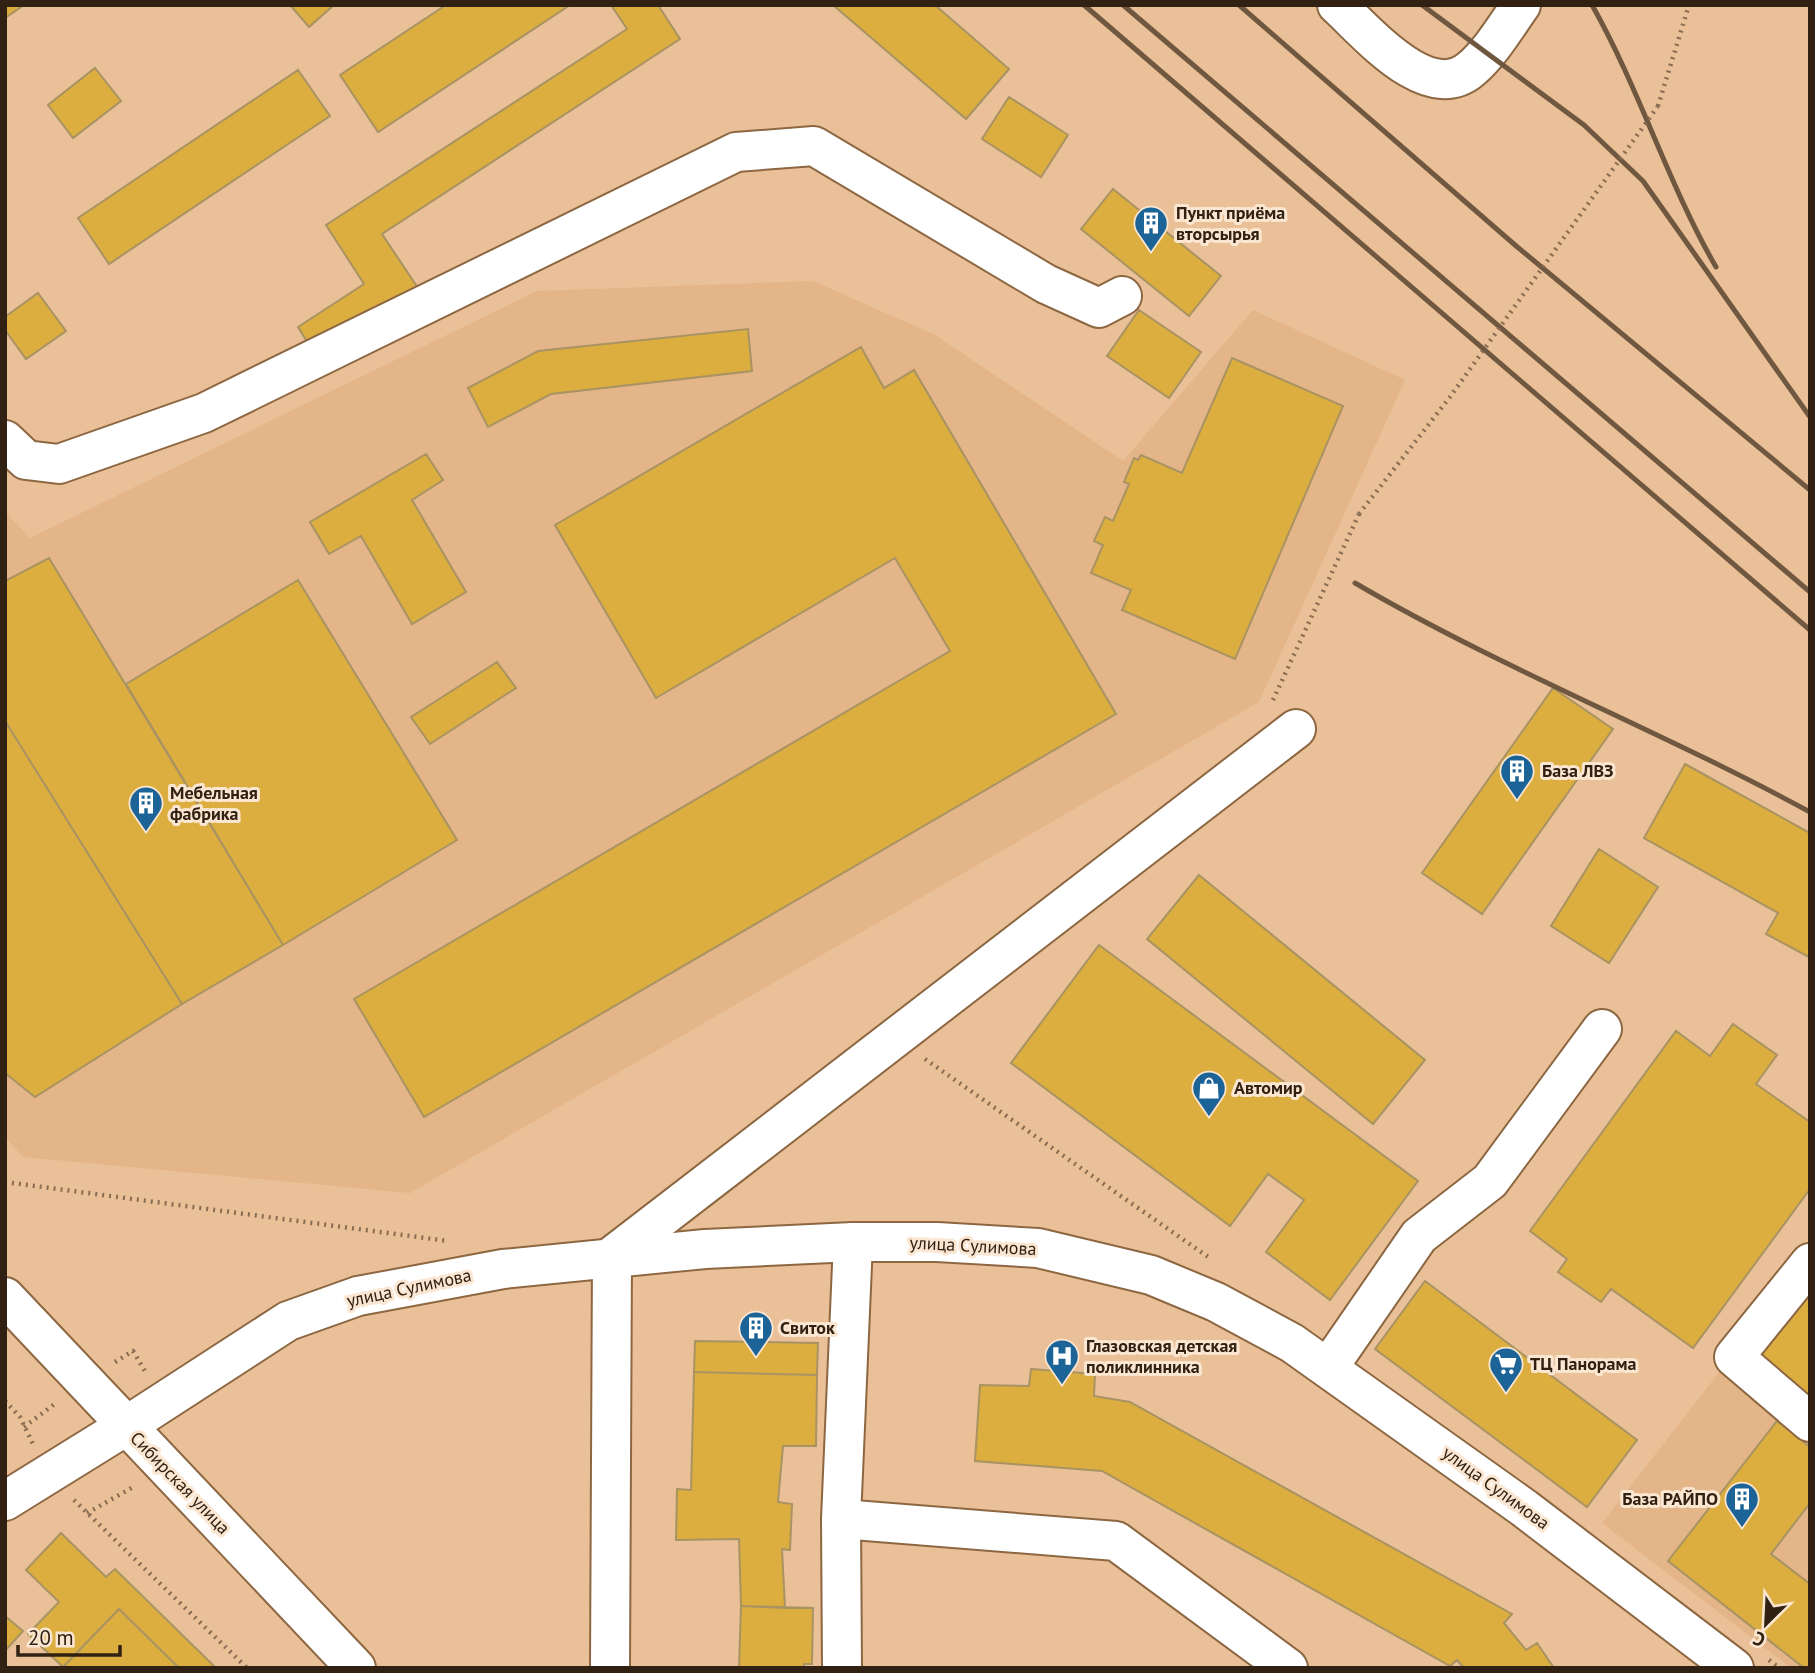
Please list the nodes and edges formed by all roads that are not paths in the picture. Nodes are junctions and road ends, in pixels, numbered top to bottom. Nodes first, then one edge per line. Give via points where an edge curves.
1 (1337, 5) edge
2 (1521, 5) edge
3 (1122, 296) dead end
4 (9, 445) edge
5 (1284, 717) road end
6 (1602, 1029) dead end
7 (853, 1242) junction
8 (612, 1256) junction
9 (1810, 1263) edge
10 (5, 1297) edge
11 (1328, 1368) junction
12 (1810, 1422) edge
13 (126, 1426) junction
14 (5, 1501) edge
15 (841, 1520) junction
16 (356, 1668) edge
17 (610, 1668) edge
18 (842, 1668) edge
19 (1288, 1668) edge
20 (1734, 1668) edge

1 - 2 main road via 1404,65 1424,76 1446,80 1470,70
3 - 4 main road via 1099,308 1046,284 814,146 736,152 204,413 59,464 26,460
5 - 8 main road via 894,1039
6 - 11 main road via 1490,1181 1419,1236
7 - 8 main road, улица Сулимова
7 - 11 main road, улица Сулимова via 1038,1248 1151,1275 1216,1302
7 - 15 main road
8 - 13 main road, улица Сулимова via 503,1269 358,1296 288,1321
8 - 17 main road
9 - 12 main road via 1734,1357
10 - 13 main road, Сибирская улица
11 - 20 main road, улица Сулимова via 1524,1508
13 - 14 main road, улица Сулимова
13 - 16 main road, Сибирская улица
15 - 18 main road
15 - 19 main road via 1116,1541

